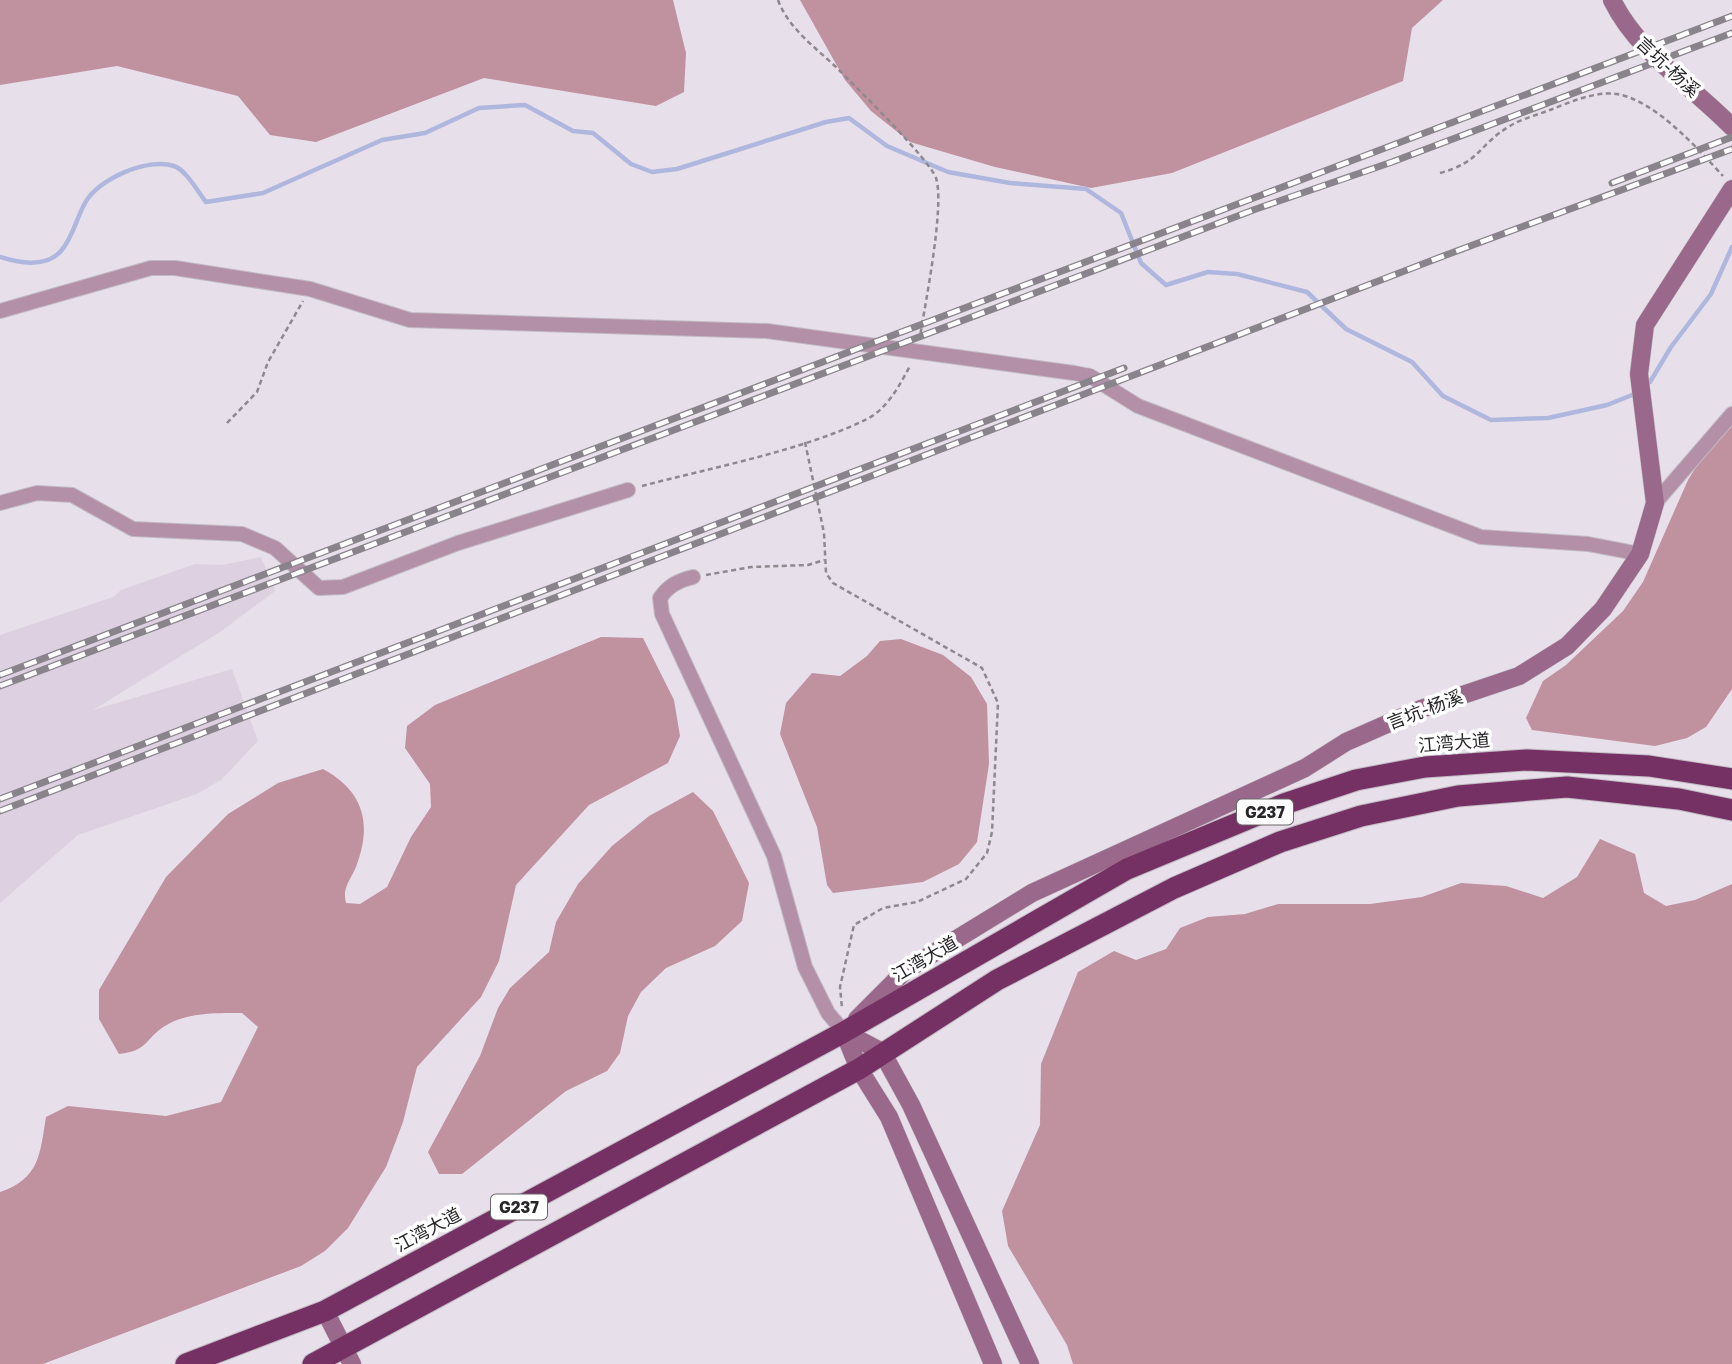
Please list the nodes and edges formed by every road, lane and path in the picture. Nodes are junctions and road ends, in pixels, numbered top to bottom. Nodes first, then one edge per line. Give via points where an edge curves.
1 (778, 0) edge
2 (1612, 0) edge
3 (1732, 127) edge
4 (1440, 173) dead end
5 (1728, 183) edge
6 (310, 289) junction
7 (0, 311) edge
8 (918, 353) junction
9 (1732, 414) edge
10 (227, 423) dead end
11 (805, 442) junction
12 (628, 490) joint
13 (0, 503) edge
14 (1655, 503) junction
15 (1640, 554) junction
16 (825, 560) junction
17 (693, 577) joint
18 (1732, 779) edge
19 (1732, 810) edge
20 (844, 1032) junction
21 (882, 1052) junction
22 (859, 1069) junction
23 (325, 1311) junction
24 (349, 1356) edge
25 (186, 1364) edge
26 (313, 1364) edge
27 (993, 1364) edge
28 (1030, 1364) edge

1 - 8 path via 783,14 914,149 937,180 935,233
2 - 3 main road, 言坑-杨溪 via 1640,43
4 - 5 path via 1471,161 1509,126 1566,103 1619,94 1649,108 1689,139
5 - 14 main road, 言坑-杨溪 via 1645,325 1639,374
6 - 7 street via 151,268
6 - 8 street via 411,320 767,331
6 - 10 path via 268,362 257,391
8 - 11 path via 893,397 868,418
8 - 15 street via 1090,376 1138,406 1481,537 1588,544
9 - 14 street
11 - 12 path
11 - 16 path via 824,533
12 - 13 street via 458,543 343,587 319,588 275,548 242,534 133,529 72,495 37,493
14 - 15 main road, 言坑-杨溪
15 - 20 main road, 言坑-杨溪 via 1603,609 1567,646 1519,676 1421,709 1346,742 1305,768 1032,893 906,970
16 - 17 path
16 - 20 path via 833,583 982,668 998,704 987,853 966,879 917,902 883,908 854,925 840,987
17 - 20 street via 664,591 662,614 774,856 805,967 828,1013
18 - 20 highway, 江湾大道 / G237 via 1649,766 1527,760 1425,767 1356,780 1284,804 1127,869
19 - 21 highway, G237 via 1679,799 1567,787 1458,796 1361,816 1280,842 1174,888 997,980
20 - 21 main road
20 - 22 main road
20 - 23 highway, 江湾大道 / G237
21 - 22 highway, G237
21 - 28 main road
22 - 24 highway, G237
22 - 27 main road via 890,1117
23 - 24 main road
23 - 25 highway, 江湾大道 / G237
24 - 26 highway, G237

